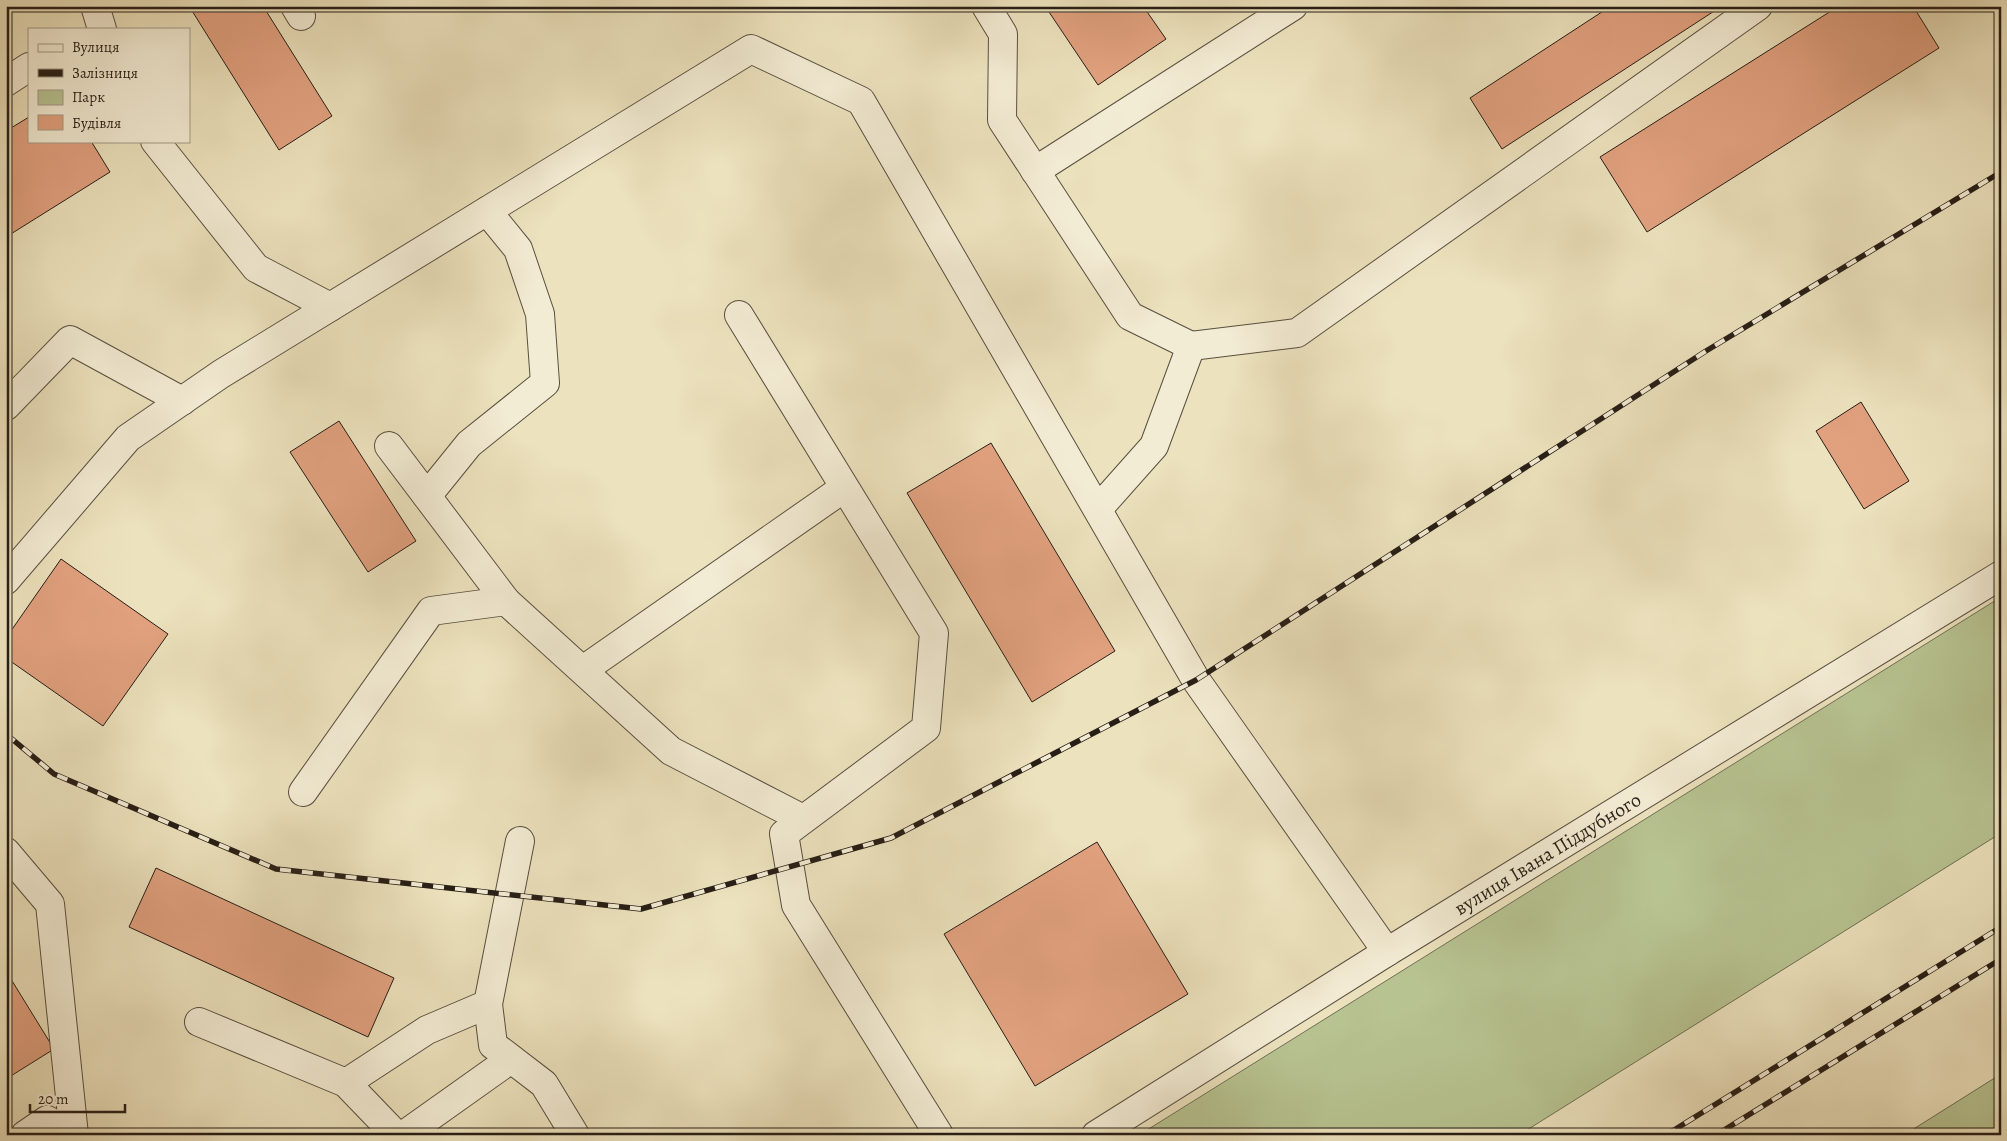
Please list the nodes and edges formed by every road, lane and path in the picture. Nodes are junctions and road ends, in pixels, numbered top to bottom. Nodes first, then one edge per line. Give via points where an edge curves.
1 (95, 6) edge
2 (986, 6) edge
3 (1292, 6) edge
4 (1758, 6) edge
5 (102, 28) edge
6 (28, 68) edge
7 (6, 82) edge
8 (156, 142) edge
9 (1035, 171) junction
10 (487, 211) junction
11 (330, 307) junction
12 (739, 315) dead end
13 (1191, 346) junction
14 (182, 401) junction
15 (6, 406) edge
16 (390, 446) dead end
17 (844, 488) junction
18 (427, 496) junction
19 (1098, 509) junction
20 (2001, 575) edge
21 (6, 580) edge
22 (506, 601) junction
23 (583, 670) junction
24 (302, 792) dead end
25 (803, 819) junction
26 (520, 841) dead end
27 (6, 852) edge
28 (1387, 952) junction
29 (488, 1004) junction
30 (198, 1022) dead end
31 (511, 1059) junction
32 (346, 1083) junction
33 (26, 1135) edge
34 (74, 1135) edge
35 (396, 1135) edge
36 (404, 1135) edge
37 (575, 1135) edge
38 (939, 1135) edge
39 (1096, 1135) edge

1 - 5 street
2 - 9 street via 1003,34 1002,120
3 - 9 street
4 - 13 street via 1297,333
6 - 7 street
8 - 11 street via 256,268
9 - 13 street via 1130,316
10 - 11 street
10 - 18 street via 518,250 540,314 545,383 469,444
10 - 19 street via 751,50 862,101
11 - 14 street
12 - 17 street
13 - 19 street via 1154,446
14 - 15 street via 70,340
14 - 21 street via 128,438
16 - 18 street
17 - 23 street
17 - 25 street via 934,634 926,728
18 - 22 street
19 - 28 street via 1196,680
20 - 28 street, вулиця Івана Піддубного
22 - 23 street
22 - 24 street via 431,611
23 - 25 street via 671,751
25 - 38 street via 784,834 796,905
26 - 29 street
27 - 34 street via 50,904
28 - 39 street, вулиця Івана Піддубного
29 - 31 street via 493,1045
29 - 32 street via 427,1030
30 - 32 street
31 - 36 street
31 - 37 street via 544,1084
32 - 35 street
33 - 34 street via 47,1120

